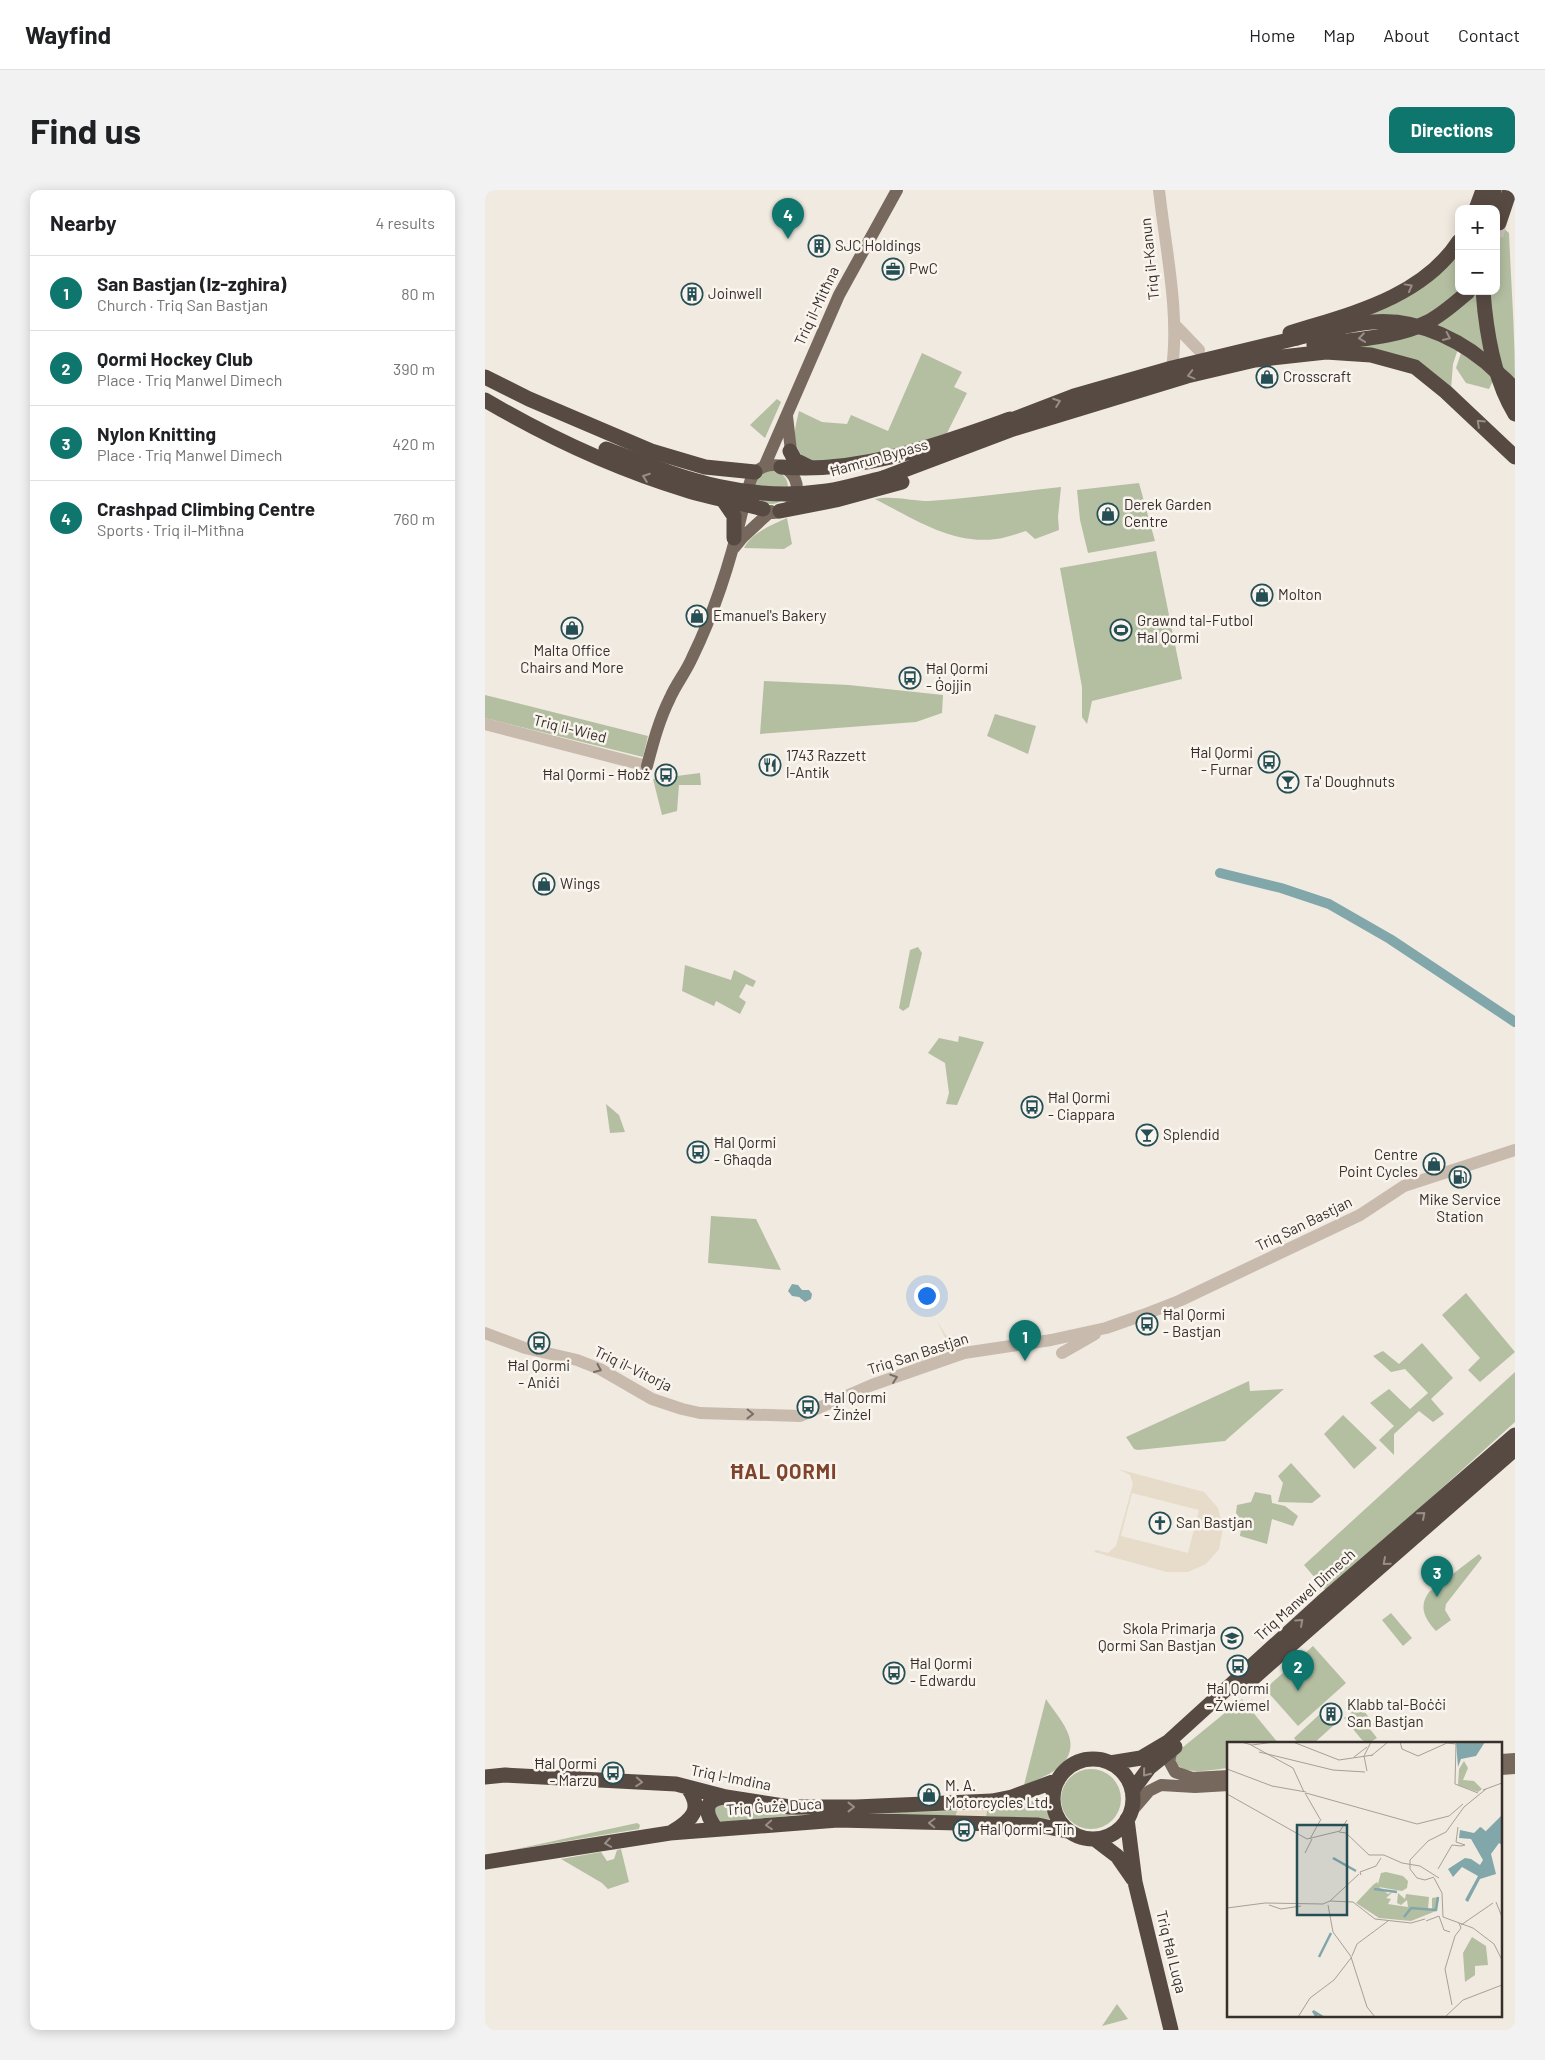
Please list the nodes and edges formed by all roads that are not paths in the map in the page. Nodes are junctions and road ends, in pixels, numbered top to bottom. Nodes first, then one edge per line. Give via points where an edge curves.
1 (897, 190) edge
2 (1159, 190) edge
3 (1483, 190) edge
4 (1494, 190) edge
5 (1509, 190) edge
6 (1477, 205) edge
7 (1491, 205) edge
8 (1500, 219) edge
9 (1455, 247) edge
10 (1465, 295) edge
11 (1483, 295) edge
12 (1174, 324) junction
13 (1199, 350) dead end
14 (1236, 351) junction
15 (1255, 360) junction
16 (1369, 363) dead end
17 (1171, 368) junction
18 (1212, 369) junction
19 (485, 378) edge
20 (1515, 390) edge
21 (485, 395) edge
22 (485, 400) edge
23 (787, 413) junction
24 (1515, 414) edge
25 (1013, 424) junction
26 (607, 446) junction
27 (790, 451) junction
28 (1515, 457) edge
29 (787, 468) junction
30 (813, 468) junction
31 (755, 475) junction
32 (723, 500) junction
33 (744, 504) junction
34 (771, 510) junction
35 (733, 545) junction
36 (485, 724) edge
37 (647, 766) joint
38 (1515, 1150) edge
39 (1106, 1328) junction
40 (485, 1333) edge
41 (1051, 1340) junction
42 (1085, 1340) junction
43 (1063, 1353) dead end
44 (800, 1416) joint
45 (1515, 1435) edge
46 (1515, 1450) edge
47 (1172, 1749) junction
48 (1110, 1763) junction
49 (1227, 1776) edge
50 (485, 1777) edge
51 (1057, 1780) junction
52 (1227, 1784) edge
53 (687, 1787) junction
54 (1132, 1791) junction
55 (727, 1797) junction
56 (1129, 1816) junction
57 (716, 1829) junction
58 (1067, 1831) junction
59 (670, 1833) junction
60 (1096, 1840) junction
61 (485, 1862) edge
62 (1135, 1882) junction
63 (1171, 2030) edge

1 - 23 main road, Triq il-Mitħna via 839,295
2 - 12 street, Triq il-Kanun
3 - 6 highway
4 - 7 highway
5 - 8 highway
14 -> 9 highway via 1367,309 1432,273
10 -> 15 highway via 1445,312 1409,329 1293,348
11 - 24 highway via 1493,359
12 - 13 street
12 - 17 street, Triq il-Kanun
14 - 17 highway, Ħamrun Bypass
14 -> 20 highway, bridge via 1374,322 1424,328 1448,337 1480,356
15 - 18 highway, Ħamrun Bypass
28 -> 15 highway via 1447,392 1415,367 1371,355 1326,352
16 - 18 highway via 1320,357 1254,367
25 -> 17 highway, Ħamrun Bypass via 1074,396
18 -> 25 highway, Ħamrun Bypass
19 - 26 highway, Ħamrun Bypass via 527,406
19 - 31 highway via 651,451 705,467
21 - 26 highway, Ħamrun Bypass
32 -> 22 highway via 643,476 519,420
23 - 27 main road, Triq il-Mitħna
23 - 31 main road, Triq il-Mitħna
25 - 26 highway, Ħamrun Bypass via 882,474 826,483 773,486 699,476
25 - 30 highway via 882,459
25 - 34 highway via 936,470 886,487
27 - 29 main road, Triq il-Mitħna
27 - 30 highway via 803,466
29 - 30 highway
29 - 31 main road
29 - 34 main road, Triq il-Mitħna via 797,485 793,501
31 - 33 main road, Triq il-Mitħna
31 - 34 main road via 753,503
32 - 33 highway
32 - 35 highway via 734,516
33 - 34 highway
33 - 35 main road, Triq il-Mitħna
34 - 35 main road, Triq il-Mitħna
35 - 37 main road, Triq il-Mitħna via 709,619 670,698 655,734
36 - 37 street, Triq il-Wied
38 - 39 street, Triq San Bastjan via 1404,1186 1360,1215 1295,1247 1179,1301
39 - 41 street, Triq San Bastjan
39 - 42 street, Triq San Bastjan
40 -> 44 street, Triq il-Vitorja via 525,1348 592,1366 652,1399 681,1409 700,1413
41 - 42 street, Triq San Bastjan via 1066,1343
44 -> 41 street, Triq San Bastjan via 964,1353
42 - 43 street, Triq San Bastjan
48 -> 45 highway, Triq Manwel Dimech via 1141,1758 1169,1742 1322,1602
46 -> 47 highway, Triq Manwel Dimech
47 - 49 main road via 1169,1761 1175,1772 1192,1778
47 -> 54 highway, Triq Manwel Dimech via 1149,1768
48 - 51 highway via 1079,1761
48 - 54 highway via 1121,1771
50 -> 53 highway, Triq l-Imdina via 605,1779
55 -> 51 highway, Triq l-Imdina via 790,1807 963,1804 1012,1797
51 - 58 highway via 1053,1807
52 - 56 main road via 1161,1785 1149,1791
53 - 55 highway, Triq l-Imdina
53 - 59 highway via 695,1799 695,1810 685,1825
54 - 56 highway
55 - 57 highway via 716,1798 708,1807 709,1819
56 - 60 highway via 1120,1829
56 - 62 highway, Triq Ħal Luqa
58 -> 57 highway, Triq Ġużè Duca via 1038,1825 838,1820
57 - 59 highway, Triq Ġużè Duca
58 - 60 highway
59 -> 61 highway, Triq Ġużè Duca
60 - 62 highway, Triq Ħal Luqa via 1117,1856
62 - 63 highway, Triq Ħal Luqa

